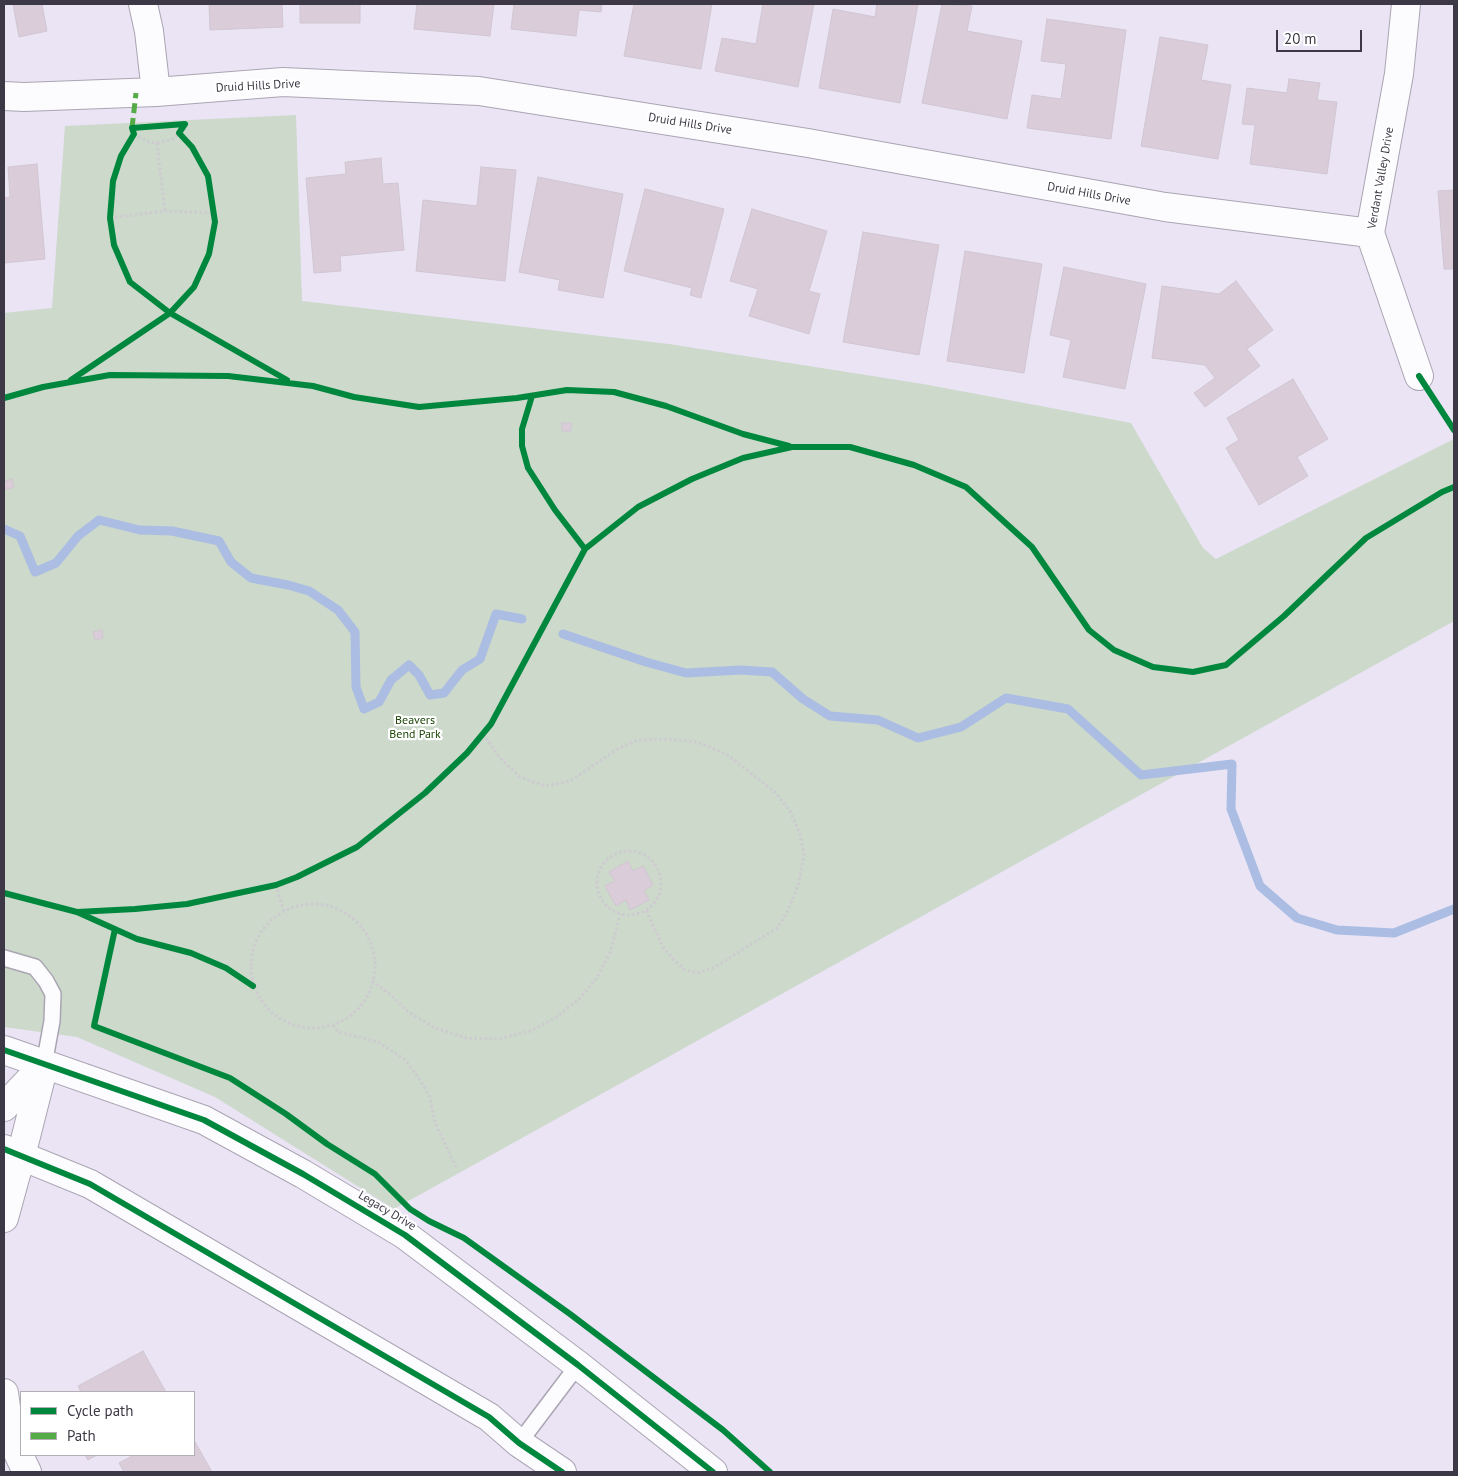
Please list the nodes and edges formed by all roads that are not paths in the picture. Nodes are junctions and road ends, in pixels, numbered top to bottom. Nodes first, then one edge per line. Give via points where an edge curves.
1 (143, 4) edge
2 (1406, 4) edge
3 (156, 92) junction
4 (4, 96) edge
5 (1370, 233) junction
6 (1420, 376) dead end
7 (4, 958) edge
8 (4, 1050) edge
9 (44, 1065) junction
10 (4, 1107) edge
11 (13, 1152) edge
12 (4, 1218) edge
13 (578, 1365) junction
14 (4, 1393) edge
15 (519, 1443) junction
16 (27, 1472) edge
17 (562, 1472) edge
18 (713, 1472) edge

1 - 3 street
2 - 5 street, Verdant Valley Drive via 1399,74
3 - 4 street, Druid Hills Drive
3 - 5 street, Druid Hills Drive via 283,82 479,91 808,143 1165,207
5 - 6 street, Verdant Valley Drive
7 - 9 lane via 35,967 53,994
8 - 9 street, Legacy Drive
9 - 10 street
9 - 11 street
9 - 13 street, Legacy Drive via 204,1120 303,1174 406,1235
11 - 12 street
11 - 15 street via 90,1184 489,1417
13 - 15 lane
13 - 18 street, Legacy Drive
14 - 16 street via 10,1436
15 - 17 street

